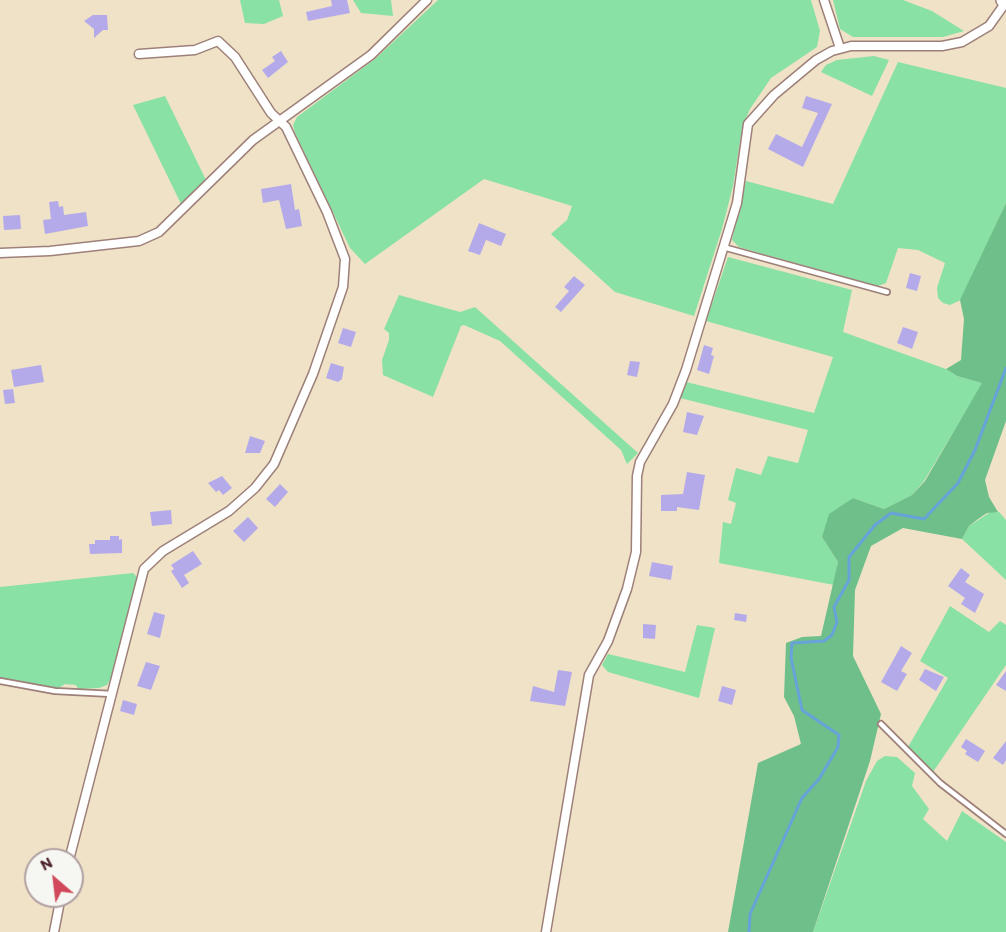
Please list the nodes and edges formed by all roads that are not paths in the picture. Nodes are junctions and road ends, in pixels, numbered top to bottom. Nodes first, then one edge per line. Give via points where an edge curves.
1 (427, 0) edge
2 (824, 0) edge
3 (1006, 1) edge
4 (840, 48) junction
5 (139, 54) dead end
6 (280, 122) junction
7 (723, 248) junction
8 (0, 253) edge
9 (887, 292) dead end
10 (0, 681) edge
11 (112, 694) junction
12 (881, 724) dead end
13 (1006, 834) edge
14 (72, 848) edge
15 (59, 908) edge
16 (54, 932) edge
17 (546, 932) edge

1 - 6 street via 371,55
2 - 4 street
3 - 4 street via 989,26 962,42 942,46
4 - 7 street via 816,60 774,95 748,124 737,203
5 - 6 street via 195,50 218,41 235,57
6 - 8 street via 226,164 159,232 139,241
6 - 11 street via 286,127 327,212 345,259 343,287 313,374 274,464 229,511 163,551 144,569
7 - 9 lane
7 - 17 street via 673,404 640,462 636,552 608,641 590,675
10 - 11 lane via 55,691
11 - 14 street
12 - 13 lane via 940,783
15 - 16 street

